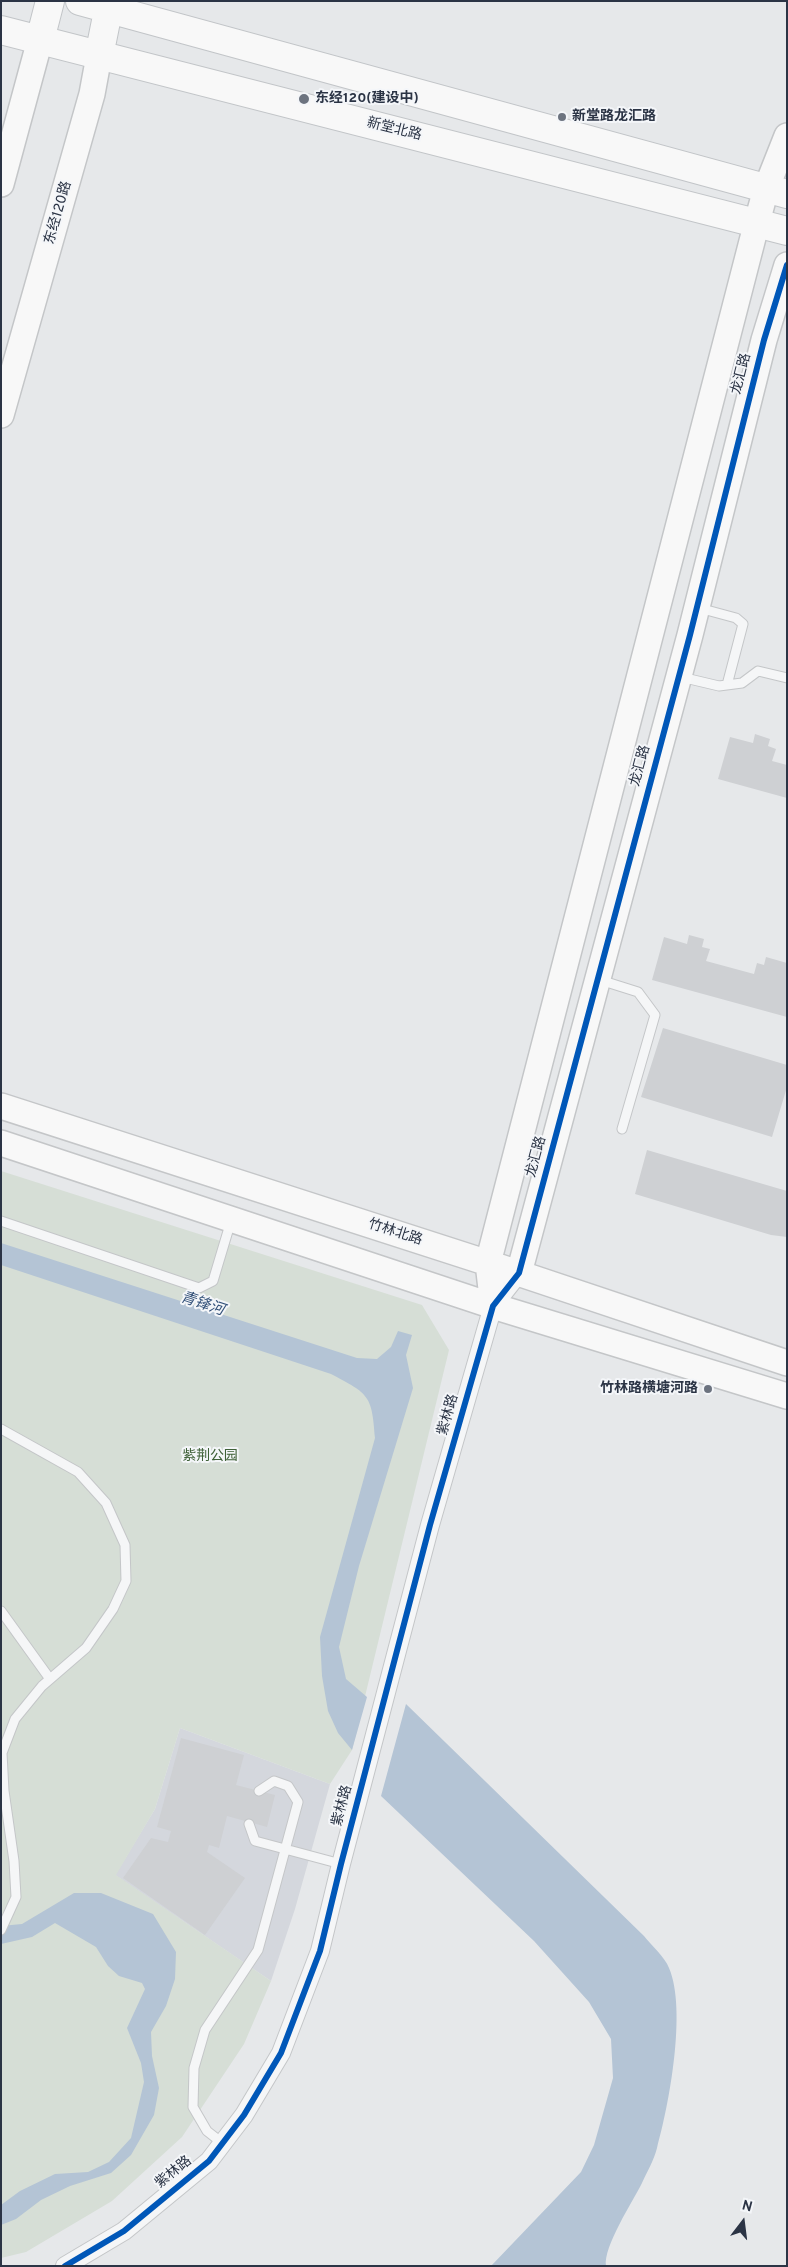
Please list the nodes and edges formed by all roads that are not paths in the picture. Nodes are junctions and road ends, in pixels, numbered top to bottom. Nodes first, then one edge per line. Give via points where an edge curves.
1 (50, 1) edge
2 (80, 1) edge
3 (110, 5) edge
4 (1, 30) edge
5 (40, 40) junction
6 (99, 56) junction
7 (787, 136) edge
8 (1, 184) edge
9 (776, 191) edge
10 (757, 222) junction
11 (787, 230) edge
12 (787, 265) edge
13 (1, 415) edge
14 (696, 607) junction
15 (678, 676) junction
16 (787, 678) edge
17 (727, 685) junction
18 (597, 980) junction
19 (1, 1106) edge
20 (622, 1128) dead end
21 (1, 1143) edge
22 (232, 1219) junction
23 (1, 1221) edge
24 (488, 1263) junction
25 (519, 1273) junction
26 (493, 1306) junction
27 (787, 1363) edge
28 (787, 1396) edge
29 (1, 1429) edge
30 (1, 1611) edge
31 (50, 1679) junction
32 (259, 1791) dead end
33 (249, 1824) dead end
34 (286, 1850) junction
35 (341, 1864) junction
36 (1, 1930) edge
37 (221, 2142) junction
38 (65, 2266) edge

1 - 5 main road
2 - 3 main road
3 - 6 main road, 东经120路
3 - 9 main road
4 - 5 main road, 新堂北路
5 - 6 main road, 新堂北路
5 - 8 street
6 - 10 main road, 新堂北路
6 - 13 street, 东经120路 via 92,94
7 - 9 street, 龙汇路
9 - 10 street, 龙汇路
10 - 11 main road, 新堂北路
10 - 24 street, 龙汇路
12 - 14 street, 龙汇路 via 764,340
14 - 15 street, 龙汇路
14 - 17 lane via 736,618 742,624
15 - 17 lane
15 - 18 street, 龙汇路
16 - 17 lane via 758,671 742,683
18 - 20 lane via 638,992 655,1015
18 - 25 street, 龙汇路
19 - 24 street, 竹林北路
21 - 22 street
22 - 23 lane via 213,1281 199,1288
22 - 26 street
24 - 25 street, 竹林北路
24 - 26 street, 龙汇路
25 - 26 street, 紫林路
25 - 27 street, 竹林北路
26 - 28 street
26 - 35 street, 紫林路 via 430,1525
29 - 31 lane via 78,1472 106,1503 125,1545 126,1581 113,1608 86,1648
30 - 31 lane
31 - 36 lane via 15,1719 2,1753 16,1897
32 - 34 lane via 274,1781 288,1786 298,1802
33 - 34 lane via 255,1841
34 - 35 lane
34 - 37 lane via 258,1950 205,2030 194,2068 193,2107 207,2131
35 - 37 street, 紫林路 via 320,1951 281,2053 244,2115
37 - 38 street, 紫林路 via 209,2161 124,2231

